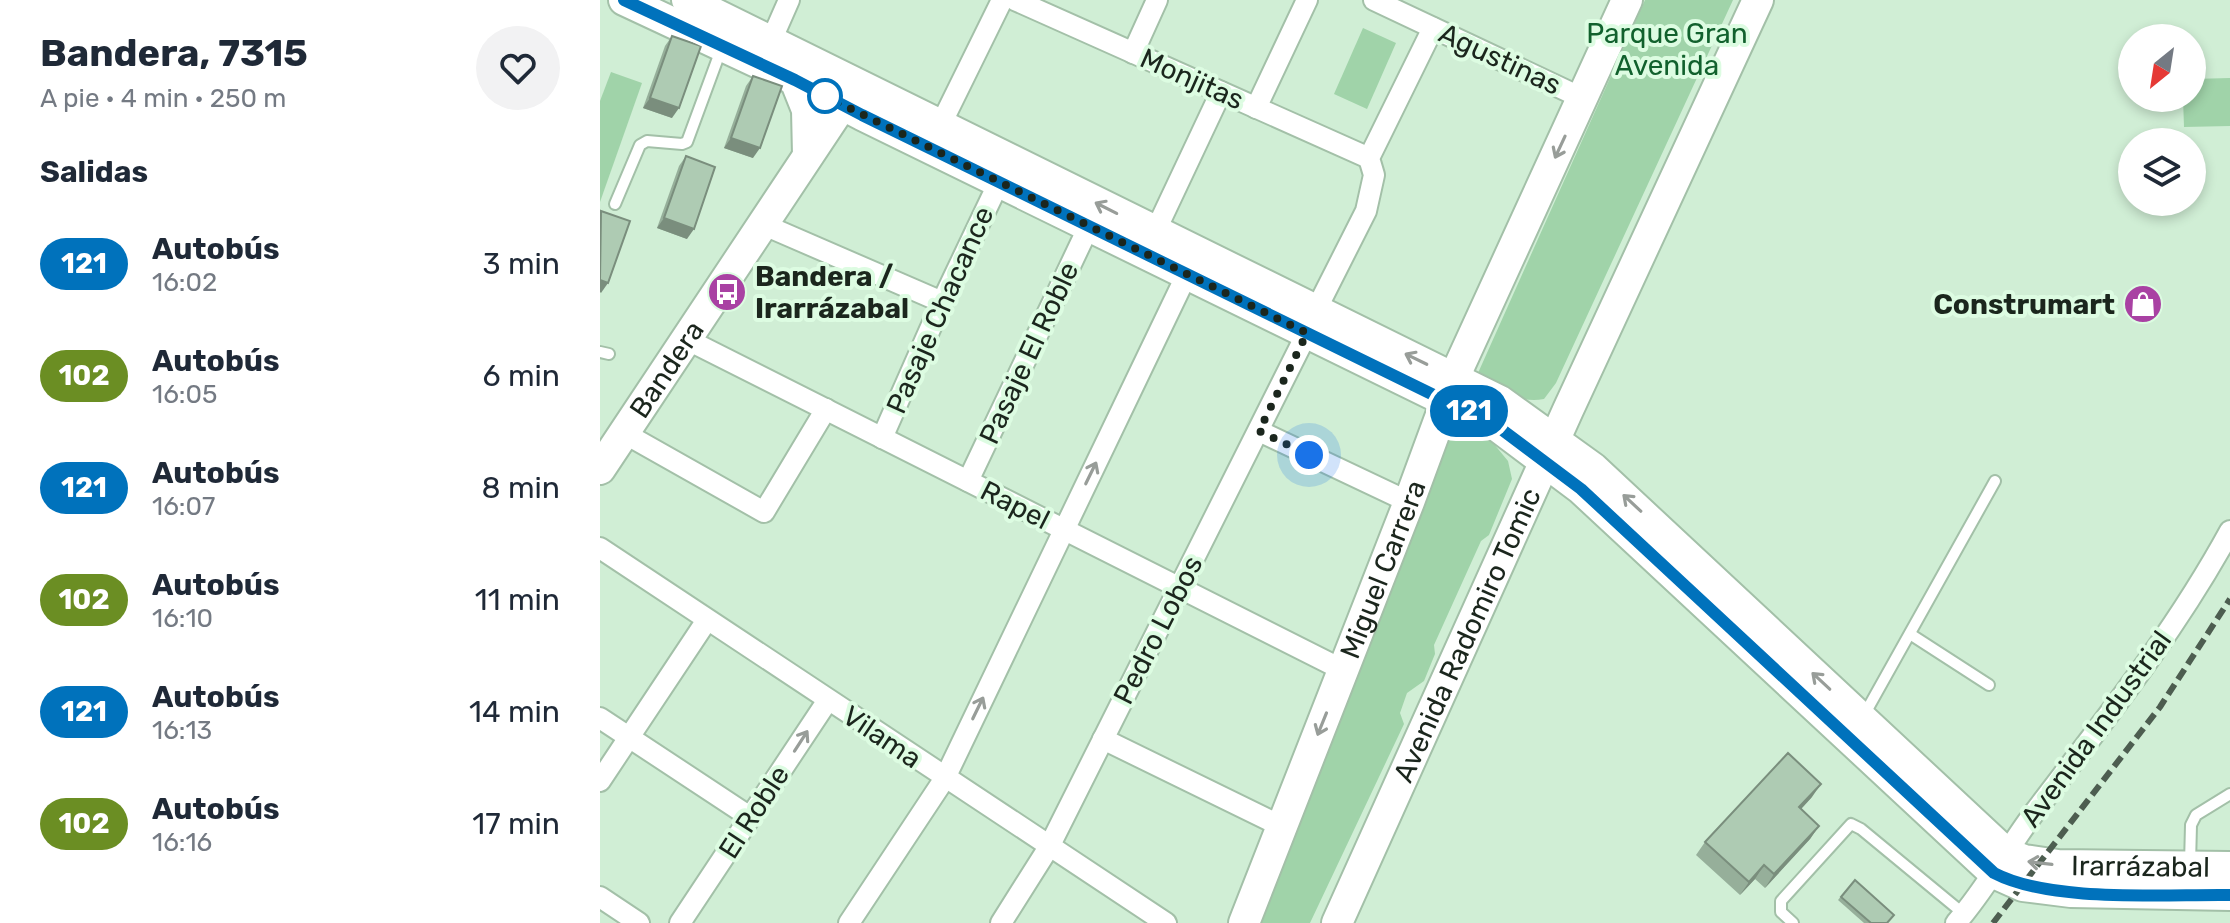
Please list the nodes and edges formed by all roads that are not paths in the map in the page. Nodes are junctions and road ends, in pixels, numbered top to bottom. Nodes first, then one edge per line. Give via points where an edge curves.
1 (624, 0) edge
2 (687, 0) edge
3 (789, 0) edge
4 (1002, 0) edge
5 (1015, 0) edge
6 (1157, 0) edge
7 (1307, 0) edge
8 (1374, 0) edge
9 (1627, 0) edge
10 (1758, 0) edge
11 (1054, 8) edge
12 (1433, 28) junction
13 (771, 41) junction
14 (722, 46) junction
15 (1133, 53) junction
16 (795, 80) junction
17 (1221, 92) junction
18 (847, 93) junction
19 (1582, 98) junction
20 (1256, 108) junction
21 (941, 124) junction
22 (808, 155) junction
23 (1369, 158) junction
24 (999, 182) junction
25 (615, 204) dead end
26 (762, 224) junction
27 (1089, 226) junction
28 (1155, 232) junction
29 (1187, 274) junction
30 (942, 302) junction
31 (1311, 321) junction
32 (686, 339) junction
33 (1450, 389) junction
34 (826, 409) junction
35 (1259, 431) junction
36 (624, 433) junction
37 (882, 438) junction
38 (1551, 450) junction
39 (601, 464) edge
40 (968, 481) junction
41 (1995, 481) dead end
42 (1409, 502) junction
43 (1064, 530) junction
44 (2230, 531) edge
45 (600, 548) edge
46 (1180, 588) junction
47 (707, 620) junction
48 (1910, 634) junction
49 (1343, 670) junction
50 (1989, 685) dead end
51 (828, 700) junction
52 (600, 718) edge
53 (1862, 719) junction
54 (629, 737) junction
55 (1103, 739) junction
56 (945, 778) junction
57 (600, 781) edge
58 (2230, 794) edge
59 (750, 817) junction
60 (1281, 826) junction
61 (1049, 847) junction
62 (2000, 863) junction
63 (2190, 866) junction
64 (2230, 867) edge
65 (2230, 895) edge
66 (600, 897) edge
67 (1960, 918) edge
68 (639, 923) edge
69 (680, 923) edge
70 (849, 923) edge
71 (1001, 923) edge
72 (1166, 923) edge
73 (1244, 923) edge
74 (1337, 923) edge
75 (1793, 923) edge

1 - 14 main road, Irarrázabal
2 - 13 main road, Irarrázabal
3 - 13 street
4 - 21 street
5 - 11 street, Monjitas
6 - 15 street
7 - 20 street
8 - 12 street, Agustinas
9 - 19 main road, Miguel Carrera
10 - 38 main road, Avenida Radomiro Tomic
11 - 15 street, Monjitas
12 - 19 street, Agustinas
12 - 23 street
13 - 18 main road, Irarrázabal
14 - 16 main road, Irarrázabal
14 - 25 lane via 687,142 640,145
15 - 17 street, Monjitas
16 - 18 main road, Irarrázabal
16 - 22 main road via 807,110
17 - 20 street, Monjitas
17 - 28 street
18 - 21 main road, Irarrázabal
18 - 22 main road, Bandera
18 - 24 main road, Irarrázabal
19 -> 33 main road, Miguel Carrera
20 - 23 street, Monjitas
28 -> 21 main road, Irarrázabal
22 - 26 main road, Bandera
23 - 31 street, Pedro Lobos via 1374,175 1366,211
24 - 27 main road, Irarrázabal
24 - 30 street, Pasaje Chacance
26 - 30 street
26 - 32 main road, Bandera
27 - 29 main road, Irarrázabal
27 - 40 street, Pasaje El Roble
28 - 31 main road, Irarrázabal
29 - 31 main road, Irarrázabal
43 -> 29 street
30 - 37 street, Pasaje Chacance
31 - 33 main road, Irarrázabal
31 - 35 street, Pedro Lobos
32 - 34 street, Rapel
32 - 36 main road, Bandera
33 - 38 main road, Irarrázabal via 1500,401
33 - 42 main road, Miguel Carrera
34 - 36 street, Bandera via 764,512
34 - 37 street, Rapel
35 - 42 street
35 - 46 street, Pedro Lobos
36 - 39 main road, Bandera
37 - 40 street, Rapel
53 -> 38 main road, Irarrázabal via 1593,468
38 - 62 main road, Irarrázabal via 1581,489
38 - 74 main road, Avenida Radomiro Tomic
40 - 43 street, Rapel
41 - 48 lane
42 - 49 main road, Miguel Carrera
43 - 46 street, Rapel
56 -> 43 street
44 - 62 street, Avenida Industrial via 2144,667
45 - 47 street, Vilama
46 - 49 street, Rapel
46 - 55 street, Pedro Lobos
47 - 51 street, Vilama
47 - 54 street
48 - 50 lane
48 - 53 lane
49 -> 60 main road, Miguel Carrera
51 - 56 street, Vilama
59 -> 51 street, El Roble
52 - 54 street
53 - 62 main road, Irarrázabal
54 - 57 street
54 - 59 street
55 - 60 street
55 - 61 street, Pedro Lobos
56 - 61 street, Vilama
56 - 70 street
58 - 63 lane via 2196,815
59 - 69 street, El Roble
60 - 73 main road, Miguel Carrera
61 - 71 street, Pedro Lobos
61 - 72 street, Vilama
63 -> 62 main road, Irarrázabal
62 - 65 main road, Irarrázabal via 2023,886
62 - 67 street, Avenida Industrial
63 - 64 main road, Irarrázabal
66 - 68 street
67 - 75 lane via 1851,824 1781,901 1781,912

